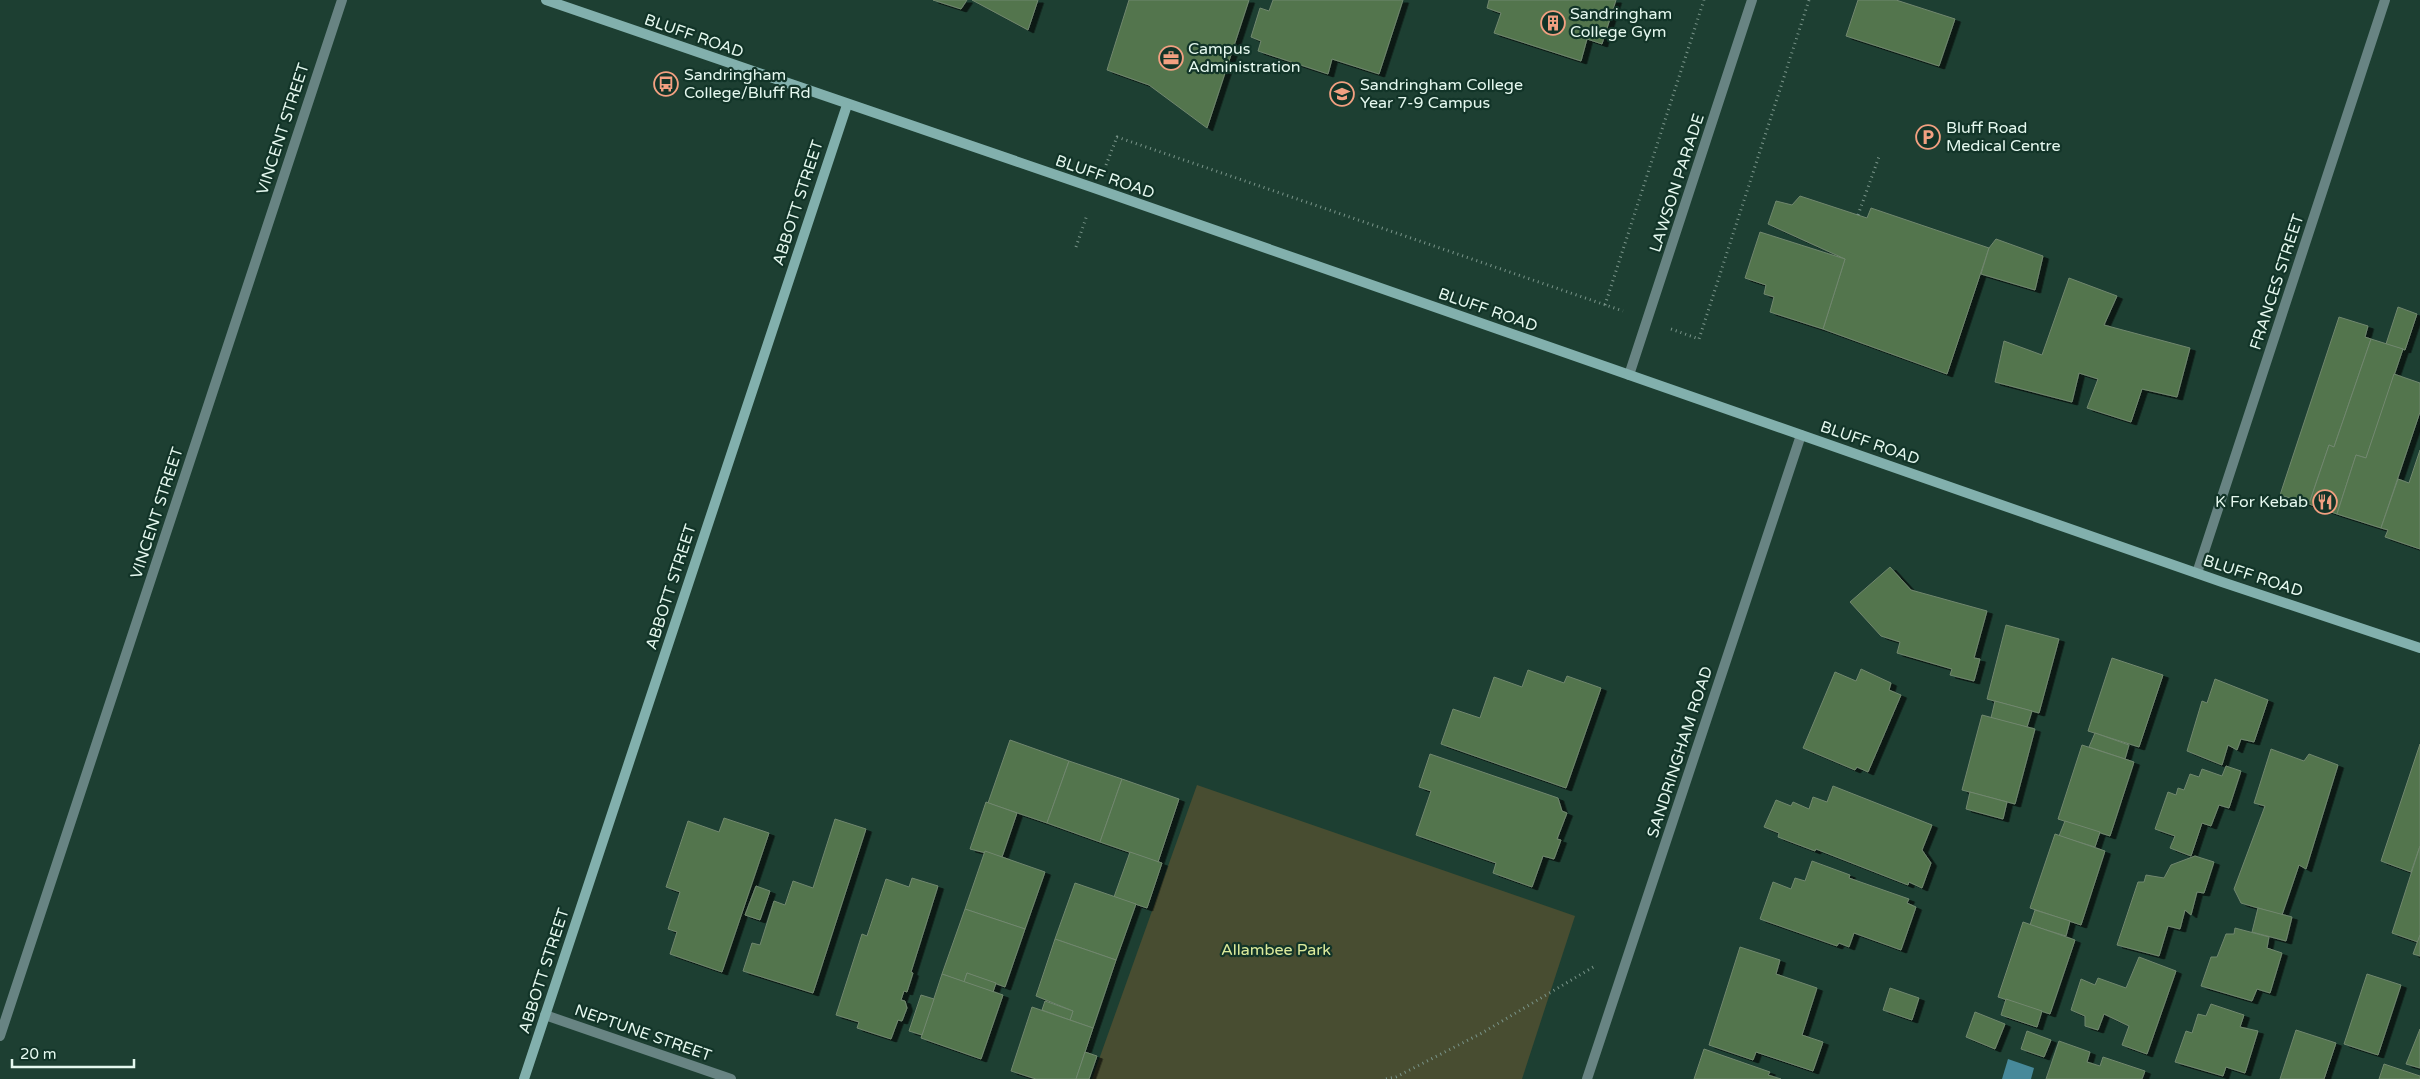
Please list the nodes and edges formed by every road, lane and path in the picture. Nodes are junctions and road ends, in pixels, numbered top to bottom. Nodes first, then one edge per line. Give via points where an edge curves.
1 (342, 0) edge
2 (546, 0) edge
3 (1704, 0) edge
4 (1752, 0) edge
5 (1809, 0) edge
6 (2385, 0) edge
7 (847, 104) junction
8 (1880, 154) dead end
9 (1096, 189) junction
10 (1858, 215) dead end
11 (1076, 247) dead end
12 (1605, 305) junction
13 (1648, 321) junction
14 (1629, 375) junction
15 (1801, 435) junction
16 (2197, 573) junction
17 (2420, 648) edge
18 (1632, 944) junction
19 (545, 1015) junction
20 (0, 1036) edge
21 (524, 1079) edge
22 (731, 1079) edge
23 (1386, 1079) edge
24 (1587, 1079) edge

1 - 20 street, VINCENT STREET
2 - 7 main road, BLUFF ROAD
3 - 12 path
4 - 13 street, LAWSON PARADE
5 - 13 path via 1699,339
6 - 16 street, FRANCES STREET
7 - 9 main road, BLUFF ROAD
7 - 19 main road, ABBOTT STREET
8 - 10 path
9 - 11 path
9 - 12 path via 1117,138
9 - 14 main road, BLUFF ROAD
12 - 13 path
13 - 14 street, LAWSON PARADE
14 - 15 main road, BLUFF ROAD
15 - 16 main road, BLUFF ROAD
15 - 18 street, SANDRINGHAM ROAD
16 - 17 main road, BLUFF ROAD
18 - 23 path via 1482,1033 1396,1078
18 - 24 street, SANDRINGHAM ROAD
19 - 21 main road, ABBOTT STREET
19 - 22 street, NEPTUNE STREET

